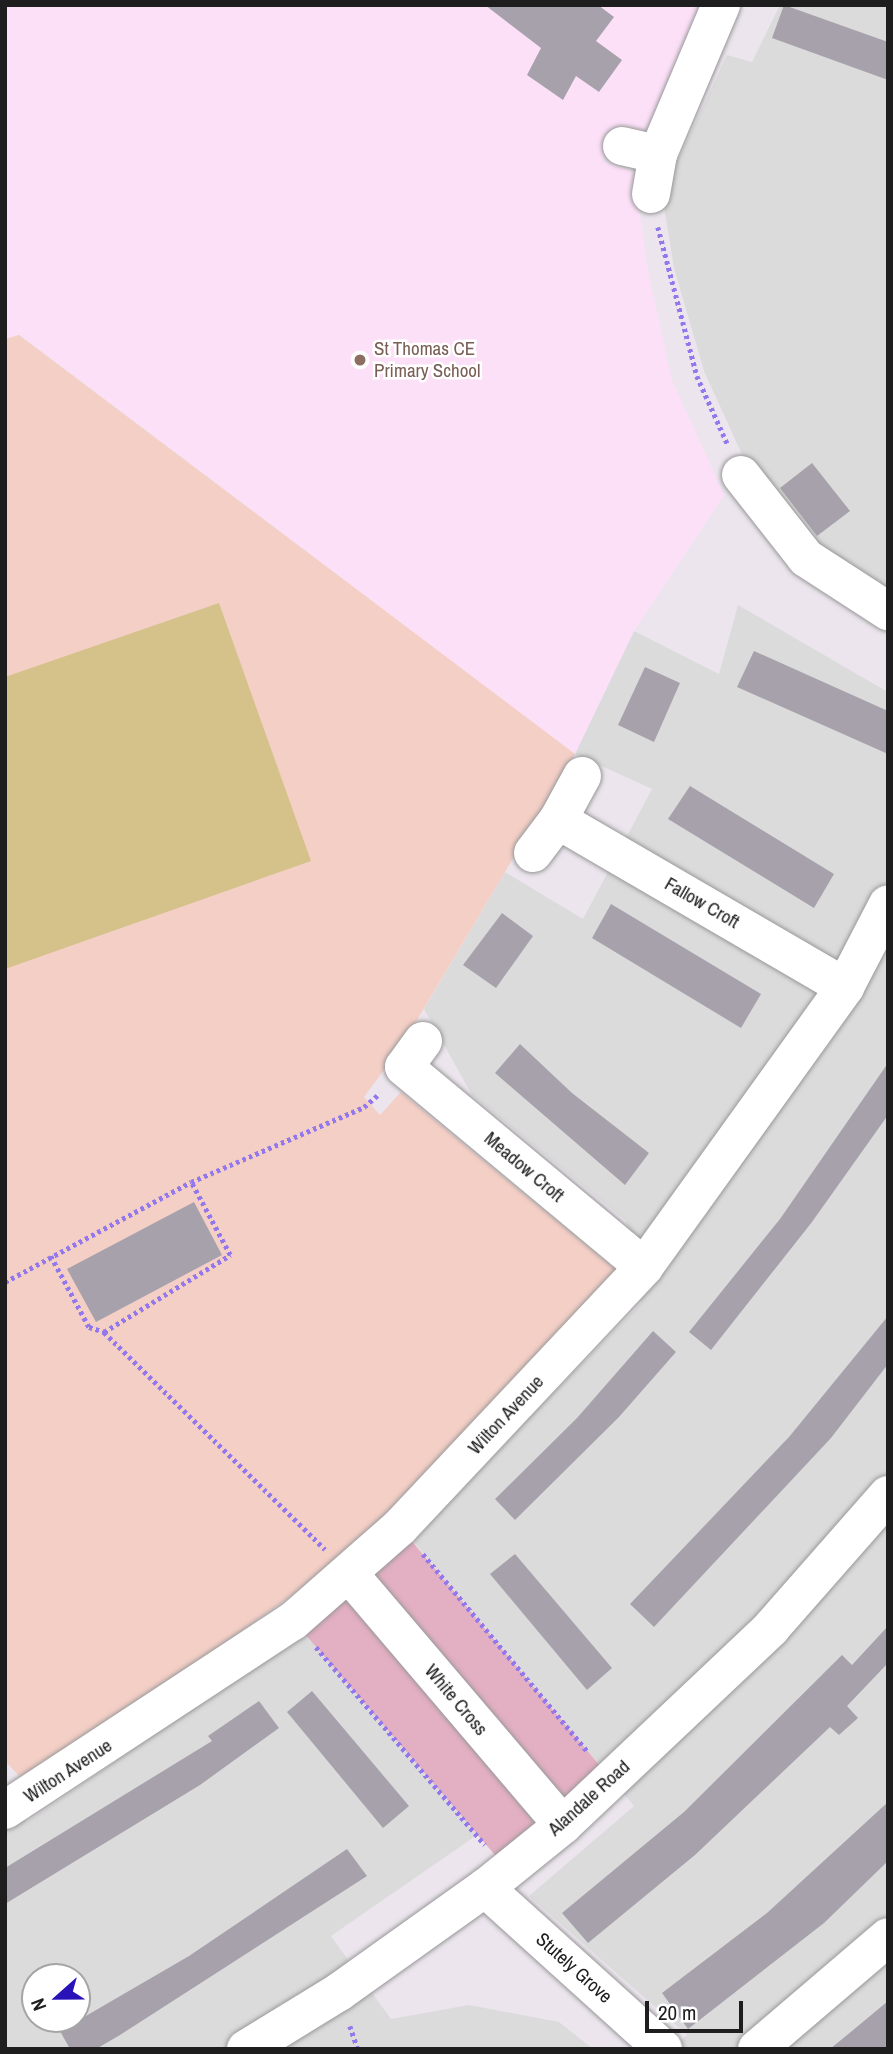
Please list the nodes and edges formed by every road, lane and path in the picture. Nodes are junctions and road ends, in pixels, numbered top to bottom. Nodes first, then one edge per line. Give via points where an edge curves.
1 (721, 5) edge
2 (651, 194) joint
3 (741, 475) joint
4 (888, 611) edge
5 (582, 776) dead end
6 (558, 820) junction
7 (533, 853) dead end
8 (888, 904) edge
9 (845, 987) junction
10 (404, 1066) joint
11 (191, 1182) junction
12 (51, 1256) junction
13 (645, 1267) junction
14 (5, 1282) edge
15 (104, 1332) junction
16 (888, 1495) edge
17 (400, 1527) junction
18 (350, 1574) junction
19 (293, 1621) junction
20 (611, 1779) junction
21 (12, 1796) edge
22 (563, 1825) junction
23 (496, 1879) junction
24 (888, 1937) edge
25 (246, 2049) edge
26 (663, 2049) edge
27 (758, 2049) edge

1 - 2 street via 640,150
2 - 3 path via 697,376
3 - 4 street via 806,558
5 - 6 street
6 - 7 street
6 - 9 street, Fallow Croft
8 - 9 street, Wilton Avenue
9 - 13 street, Wilton Avenue
10 - 11 path via 343,1118
10 - 13 street, Meadow Croft
11 - 12 path
11 - 15 path via 230,1255
12 - 14 path
12 - 15 path via 89,1327
13 - 17 street, Wilton Avenue
15 - 18 path
16 - 20 street, Alandale Road via 771,1628
17 - 18 street, Wilton Avenue
17 - 20 path
18 - 19 street, Wilton Avenue
18 - 22 street, White Cross
19 - 21 street, Wilton Avenue
19 - 23 path
20 - 22 street, Alandale Road
22 - 23 street, Alandale Road
23 - 25 street, Alandale Road via 339,1992
23 - 26 street, Stutely Grove
24 - 27 street

